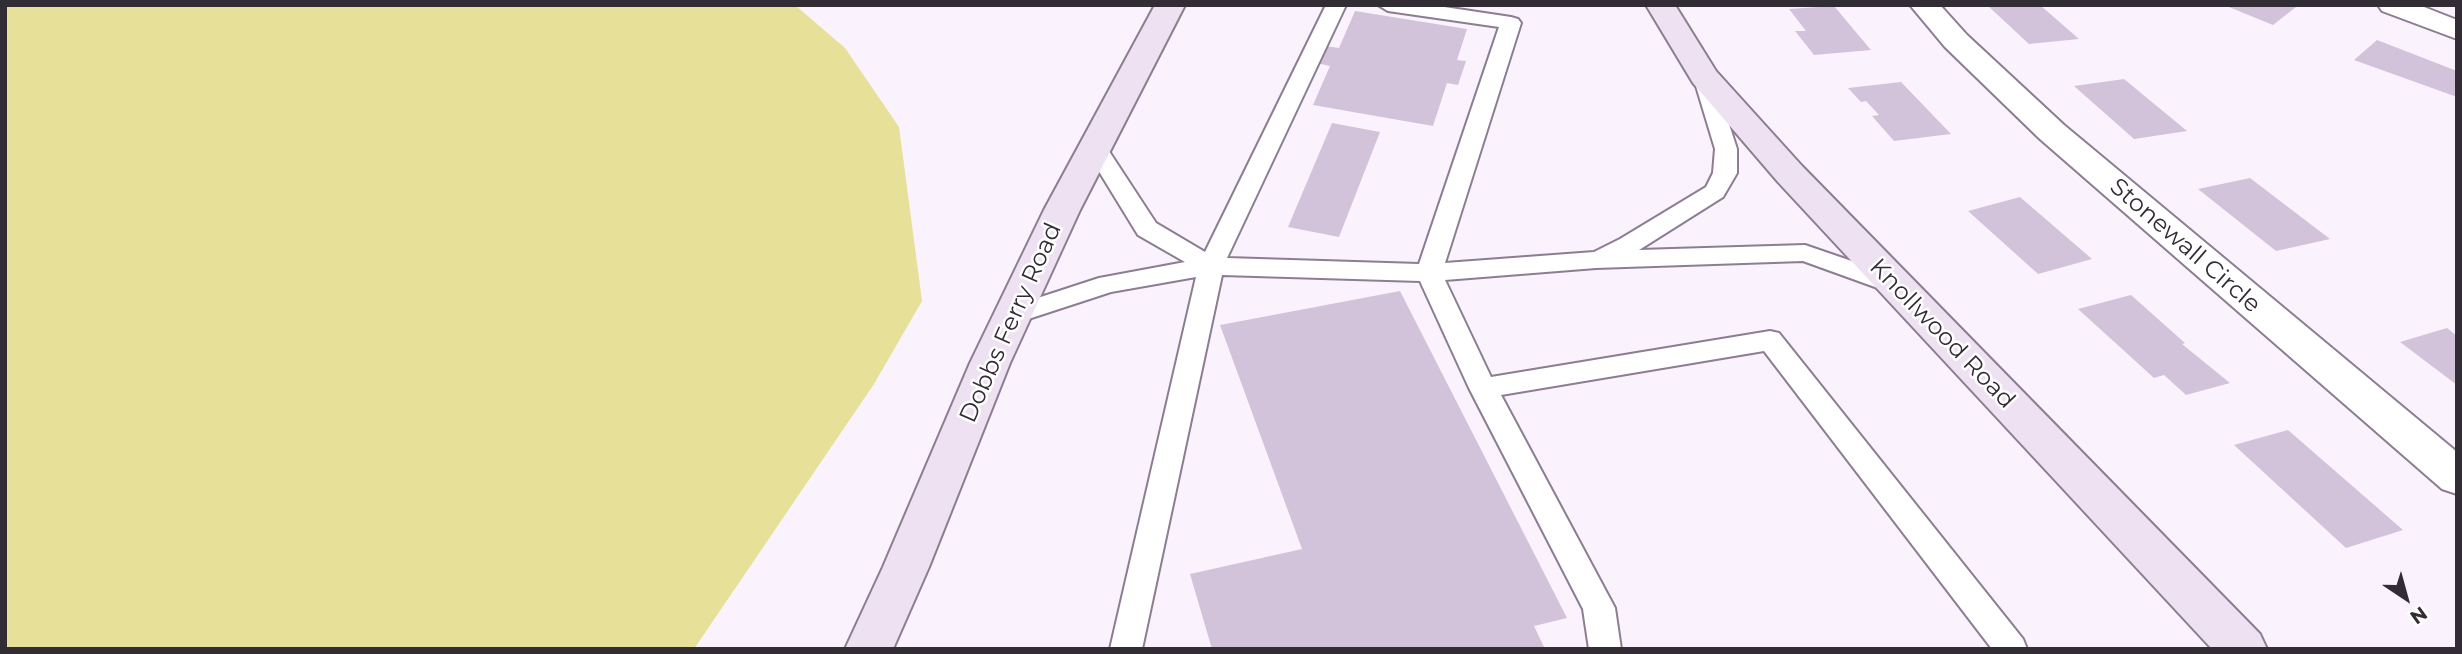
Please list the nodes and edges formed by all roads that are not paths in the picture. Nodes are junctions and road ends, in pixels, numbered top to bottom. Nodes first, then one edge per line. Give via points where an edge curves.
1 (1170, 5) edge
2 (1336, 5) edge
3 (1388, 5) edge
4 (1660, 5) edge
5 (1924, 5) edge
6 (2392, 5) edge
7 (1511, 23) joint
8 (2457, 30) edge
9 (1704, 76) junction
10 (1095, 147) junction
11 (1596, 260) junction
12 (1211, 267) junction
13 (1429, 274) junction
14 (1895, 285) junction
15 (1013, 315) junction
16 (1483, 388) junction
17 (2457, 477) edge
18 (869, 649) edge
19 (1126, 649) edge
20 (1605, 649) edge
21 (2011, 649) edge
22 (2243, 649) edge

1 - 10 main road, Dobbs Ferry Road
2 - 12 lane
3 - 7 lane
4 - 9 main road, Knollwood Road
5 - 17 street, Stonewall Circle via 2052,132
6 - 8 street
7 - 13 lane
9 - 11 lane via 1727,149 1725,173 1715,192
9 - 14 main road, Knollwood Road
10 - 12 lane via 1147,229
10 - 15 main road, Dobbs Ferry Road
11 - 13 lane
11 - 14 lane via 1805,253
12 - 13 lane
12 - 15 lane via 1108,284
12 - 19 lane
13 - 16 lane
14 - 22 main road, Knollwood Road
15 - 18 main road, Dobbs Ferry Road
16 - 20 lane via 1599,608
16 - 21 lane via 1770,340

